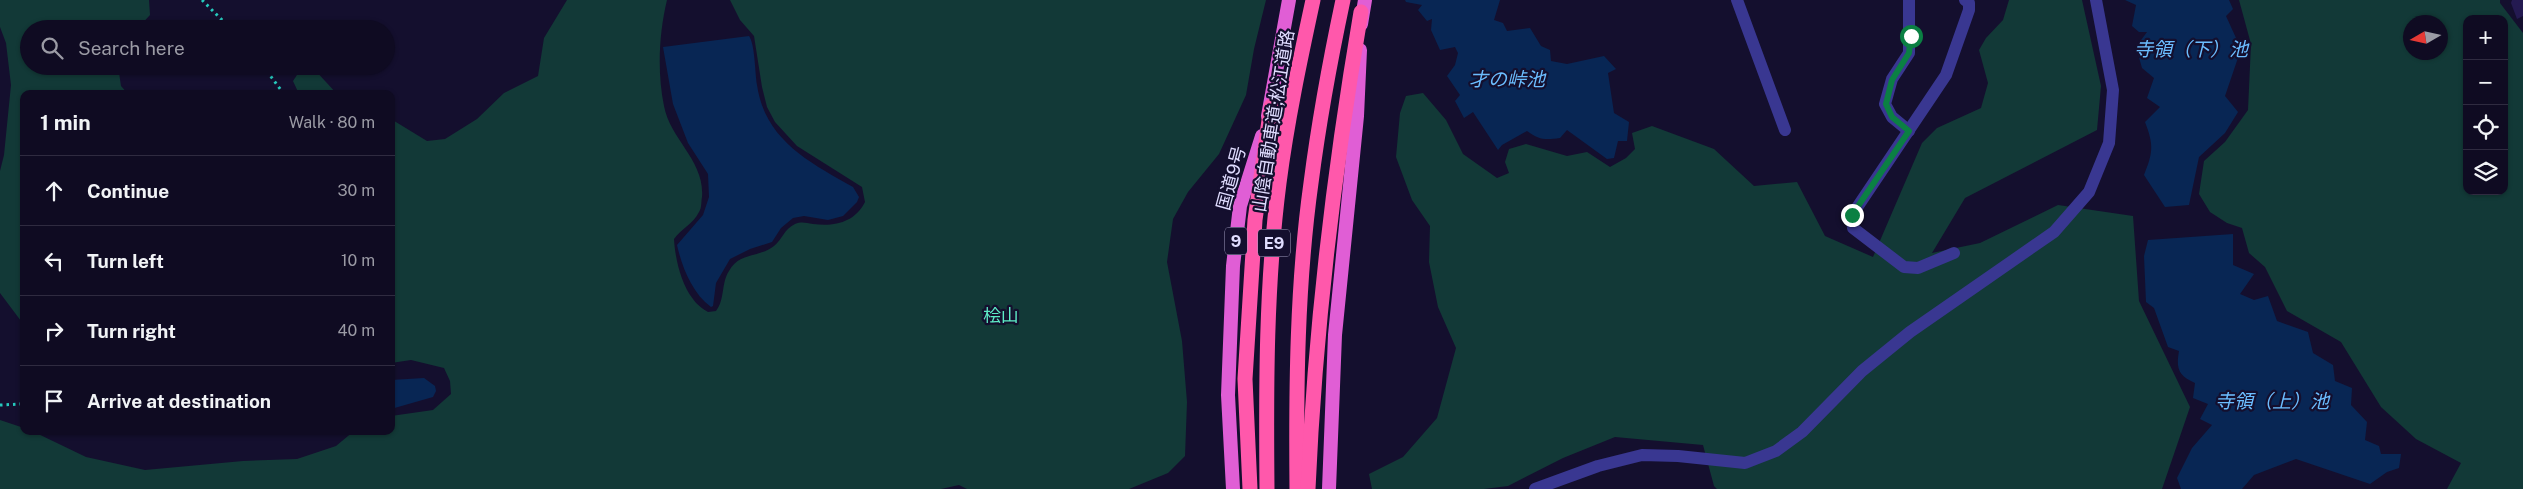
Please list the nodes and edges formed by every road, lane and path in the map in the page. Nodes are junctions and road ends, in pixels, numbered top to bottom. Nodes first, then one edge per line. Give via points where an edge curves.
1 (202, 0) edge
2 (1289, 0) edge
3 (1313, 0) edge
4 (1343, 0) edge
5 (1737, 0) edge
6 (1909, 0) edge
7 (1965, 0) edge
8 (2096, 0) edge
9 (1363, 6) edge
10 (222, 20) edge
11 (270, 75) edge
12 (281, 90) edge
13 (1271, 106) junction
14 (1785, 130) dead end
15 (1909, 131) junction
16 (1954, 253) dead end
17 (20, 404) edge
18 (0, 405) edge
19 (1233, 489) edge
20 (1250, 489) edge
21 (1267, 489) edge
22 (1297, 489) edge
23 (1308, 489) edge
24 (1329, 489) edge
25 (1535, 489) edge

1 - 10 path
2 - 13 highway, 国道9号 / 9
3 - 21 highway, 山陰自動車道;松江道路 / E9 via 1295,83 1279,183 1269,298
4 - 22 highway, E9 via 1325,86 1310,184 1296,400
5 - 14 street
6 - 15 street via 1909,53 1892,80 1886,104 1892,117
7 - 15 street via 1969,3 1969,10 1946,75
8 - 25 street via 2113,90 2109,143 2089,192 2054,232 1910,332 1862,372 1802,432 1776,451 1745,463 1642,454
9 - 23 highway via 1330,222 1312,403
9 - 24 highway via 1357,116 1334,335
11 - 12 path
13 - 19 highway, 国道9号 / 9 via 1240,206 1233,266 1228,395
13 - 20 highway via 1255,220 1245,379
15 - 16 street via 1852,215 1853,228 1904,267 1918,268
17 - 18 path

